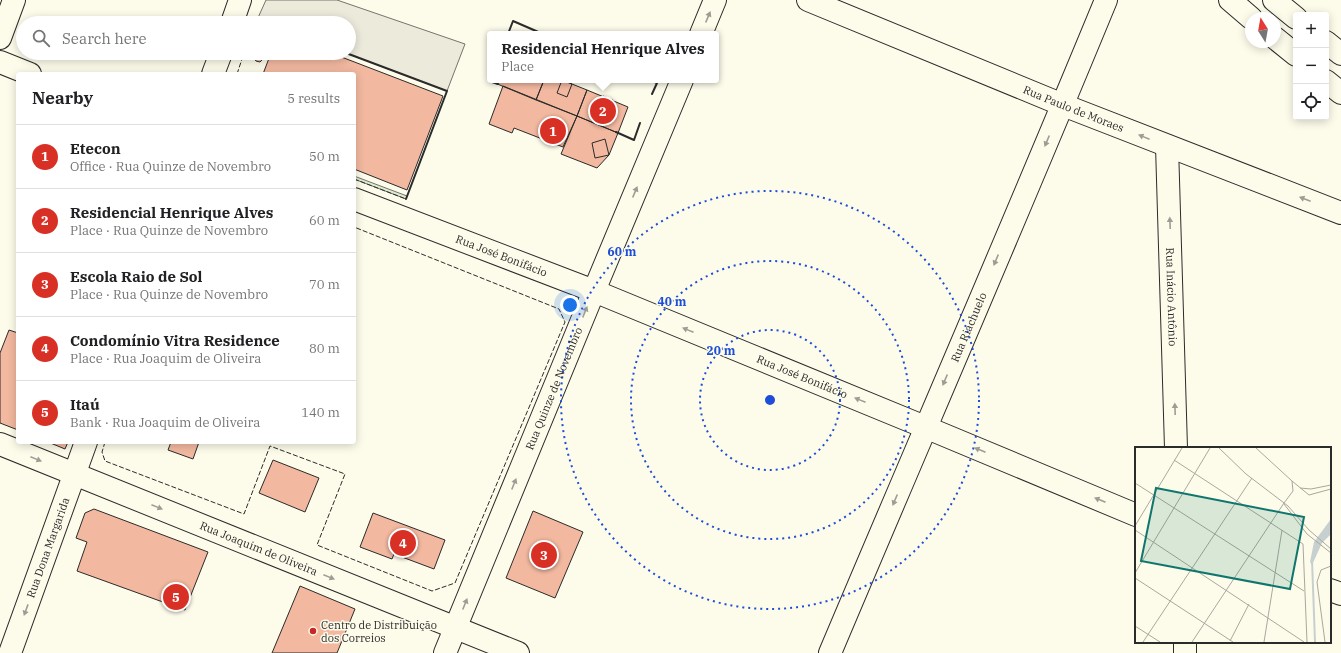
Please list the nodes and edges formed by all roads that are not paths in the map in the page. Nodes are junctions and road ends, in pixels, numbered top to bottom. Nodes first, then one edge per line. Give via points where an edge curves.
1 (14, 0) edge
2 (240, 0) edge
3 (716, 0) edge
4 (808, 0) edge
5 (1106, 0) edge
6 (1230, 0) edge
7 (1274, 0) edge
8 (1245, 13) edge
9 (234, 16) edge
10 (1293, 16) edge
11 (702, 31) edge
12 (0, 38) edge
13 (1281, 43) edge
14 (1329, 44) edge
15 (1293, 53) edge
16 (1341, 54) edge
17 (218, 60) edge
18 (0, 62) edge
19 (25, 72) edge
20 (214, 72) edge
21 (681, 83) edge
22 (1329, 83) edge
23 (1341, 93) edge
24 (1063, 105) junction
25 (1167, 146) junction
26 (356, 200) edge
27 (1341, 213) edge
28 (594, 291) junction
29 (925, 427) junction
30 (0, 444) edge
31 (85, 444) edge
32 (1176, 447) edge
33 (75, 474) junction
34 (1135, 515) edge
35 (1331, 590) edge
36 (1341, 594) edge
37 (455, 628) junction
38 (10, 653) edge
39 (445, 653) edge
40 (518, 653) edge
41 (830, 653) edge

1 - 12 street
2 - 9 street
11 -> 3 street
4 - 24 street, Rua Paulo de Moraes
5 - 24 street, Rua Riachuelo
6 - 8 street
7 - 10 street
13 - 15 street
14 - 16 street
17 - 20 street
18 - 19 street
28 -> 21 street, Rua Quinze de Novembro
22 - 23 street
25 -> 24 street, Rua Paulo de Moraes
24 -> 29 street, Rua Riachuelo
27 -> 25 street, Rua Paulo de Moraes
32 -> 25 street, Rua Inácio Antônio
26 - 28 street, Rua José Bonifácio
29 -> 28 street, Rua José Bonifácio
37 -> 28 street, Rua Quinze de Novembro
34 -> 29 street, Rua José Bonifácio
29 -> 41 street, Rua Riachuelo
30 -> 33 street, Rua Joaquim de Oliveira
31 - 33 street, Rua Dona Margarida
33 -> 37 street, Rua Joaquim de Oliveira
33 -> 38 street, Rua Dona Margarida
35 - 36 street
37 - 39 street, Rua Quinze de Novembro
37 - 40 street, Rua Joaquim de Oliveira

